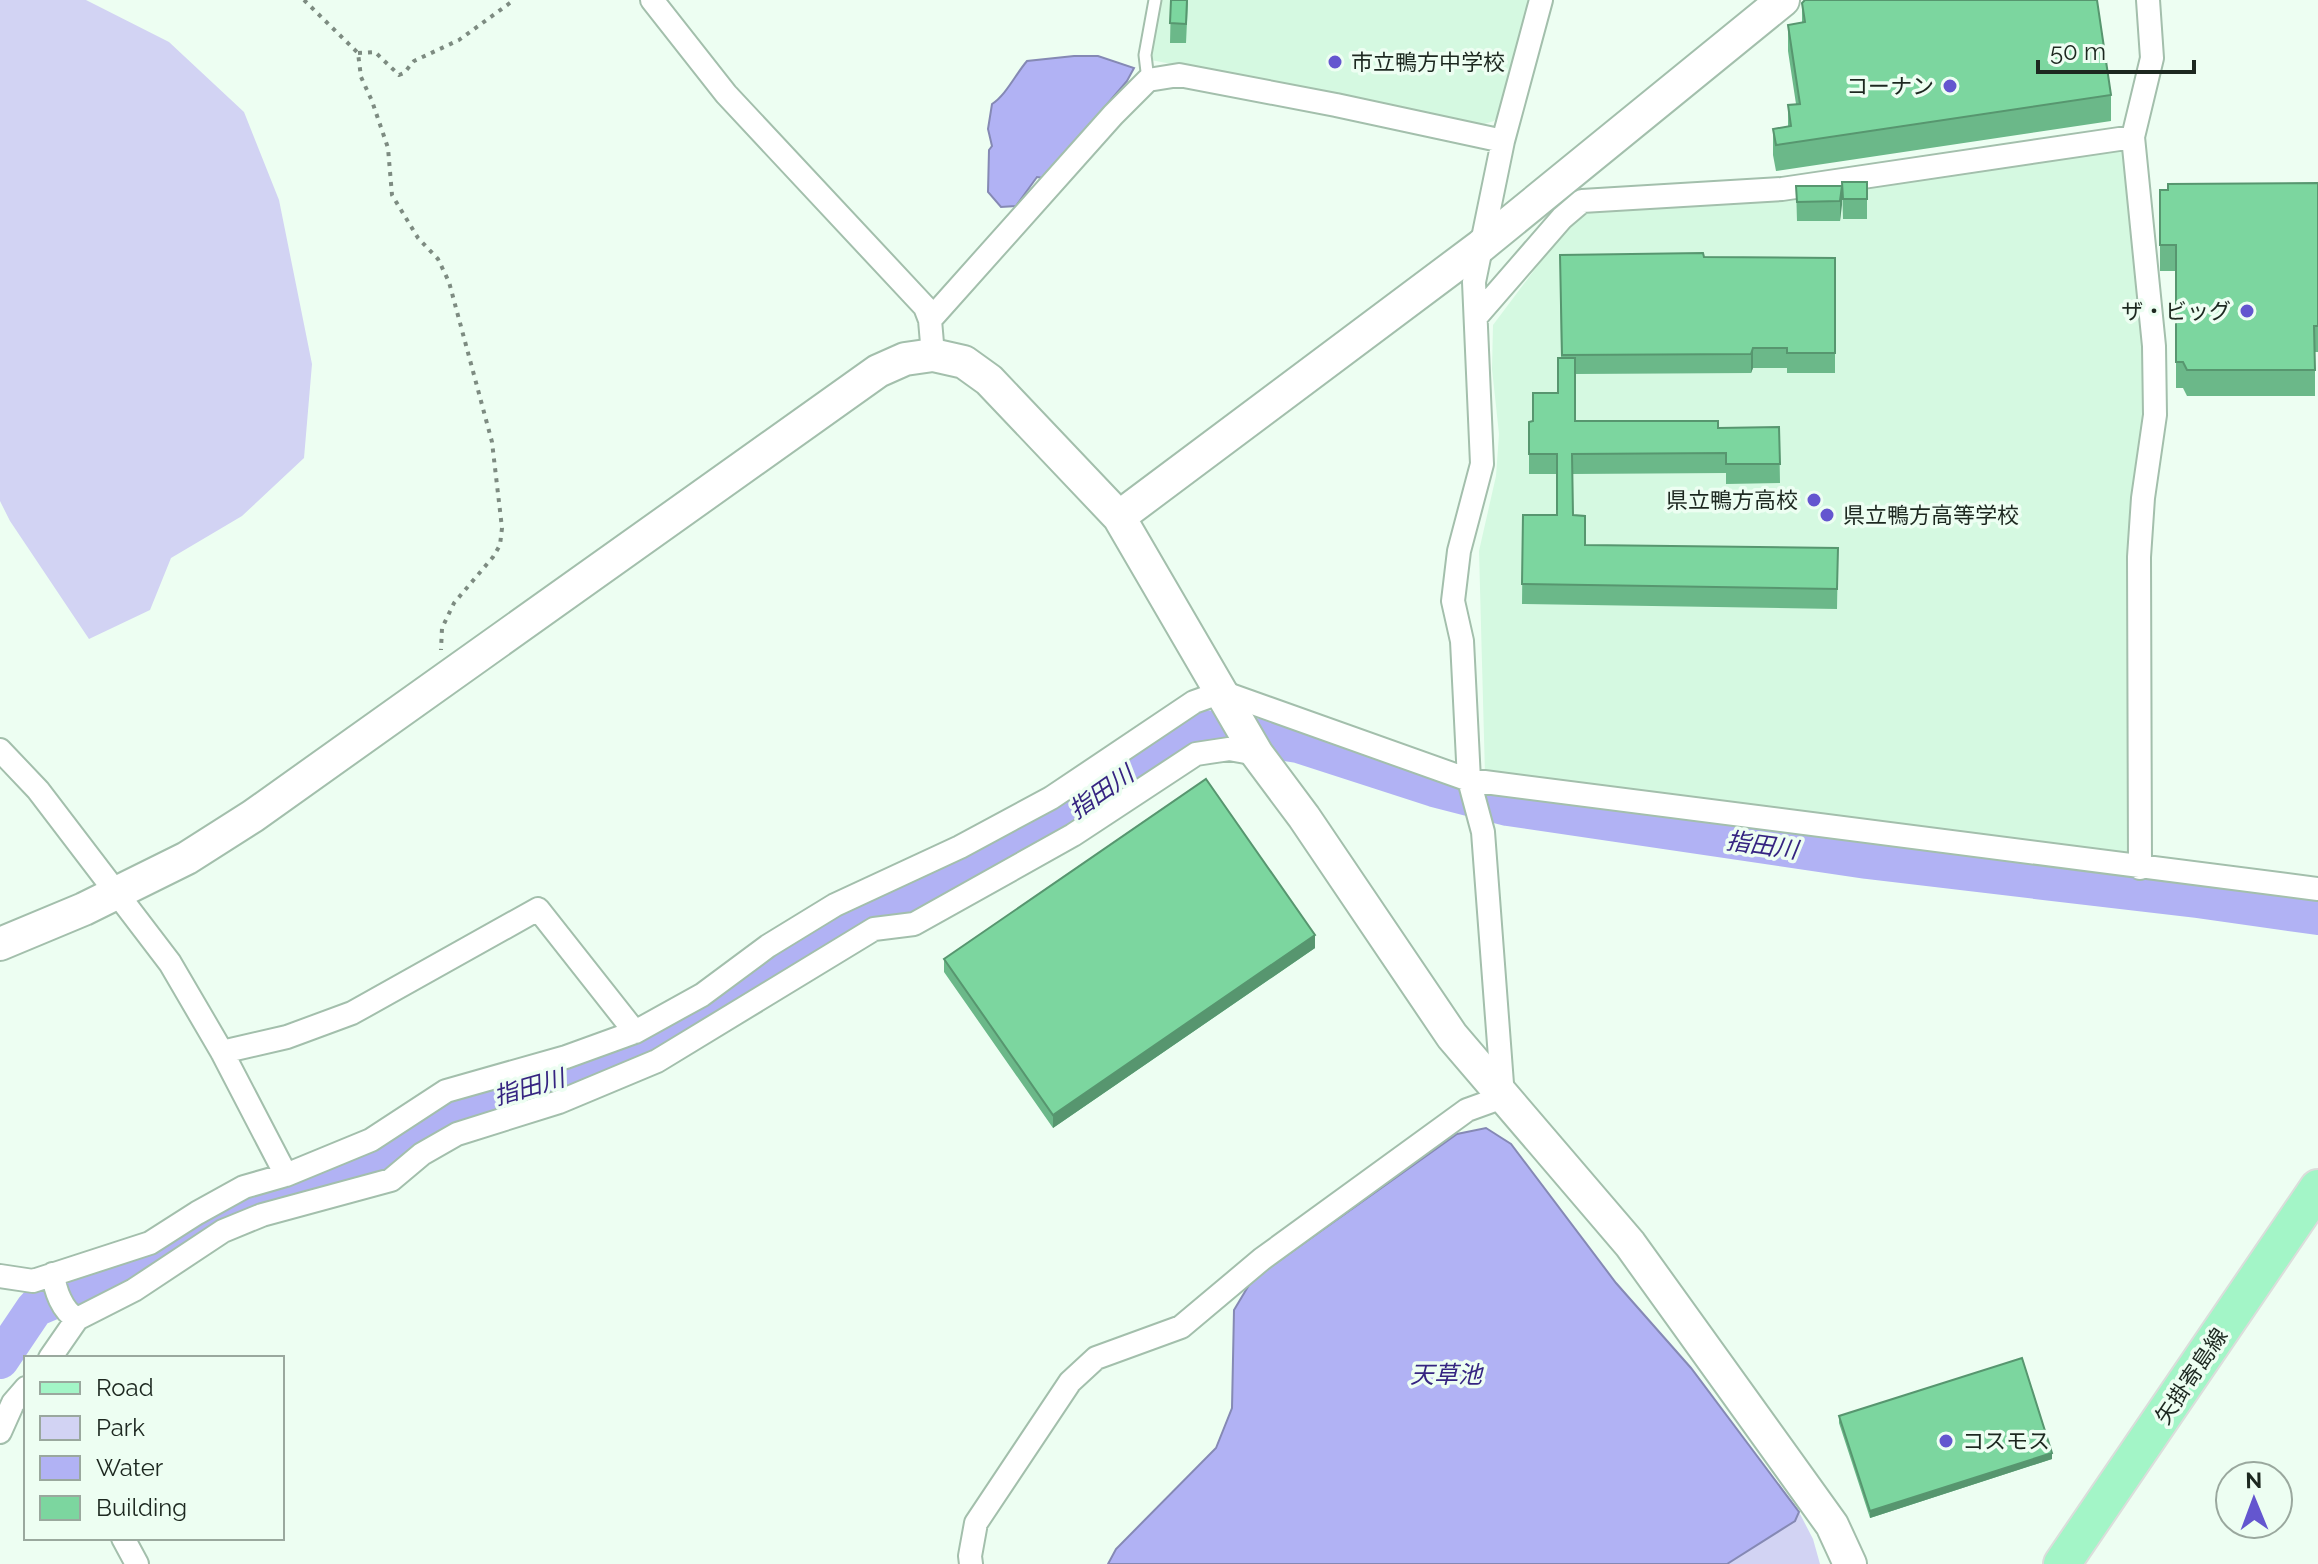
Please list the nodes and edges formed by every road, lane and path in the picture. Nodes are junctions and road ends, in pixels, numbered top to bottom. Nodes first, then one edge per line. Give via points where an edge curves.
1 (304, 0) edge
2 (514, 0) edge
3 (652, 0) edge
4 (1155, 0) edge
5 (1541, 0) edge
6 (1783, 0) edge
7 (2148, 0) edge
8 (358, 53) junction
9 (1148, 80) junction
10 (2133, 137) junction
11 (1503, 141) junction
12 (1481, 246) junction
13 (1476, 317) junction
14 (930, 320) junction
15 (933, 355) junction
16 (1119, 517) junction
17 (448, 679) junction
18 (1222, 692) junction
19 (0, 750) edge
20 (1257, 754) junction
21 (1469, 780) junction
22 (2140, 868) junction
23 (2318, 889) edge
24 (115, 892) junction
25 (0, 944) edge
26 (635, 1032) junction
27 (222, 1052) junction
28 (1503, 1097) junction
29 (286, 1175) junction
30 (2318, 1188) edge
31 (0, 1276) edge
32 (53, 1279) junction
33 (72, 1317) junction
34 (51, 1356) edge
35 (24, 1390) edge
36 (0, 1432) edge
37 (124, 1540) edge
38 (137, 1564) edge
39 (971, 1564) edge
40 (1850, 1564) edge
41 (2062, 1564) edge

1 - 8 path
2 - 8 path via 399,75 375,52
3 - 14 street via 726,94 925,307
4 - 9 lane via 1145,55
5 - 11 street
6 - 12 street
7 - 10 street via 2152,58
8 - 17 path via 361,77 388,148 392,195 449,282 492,442 500,545 454,603 442,628 441,654
9 - 11 street via 1179,75
9 - 14 street
10 - 13 street via 1782,189 1582,201
10 - 22 street via 2154,346 2155,415 2139,557
11 - 12 street
12 - 13 street via 1474,282
12 - 16 street
13 - 21 street via 1482,464 1459,551 1453,601 1462,641
14 - 15 street
15 - 16 street via 964,362 989,380
15 - 17 street via 878,371
16 - 18 street
17 - 24 street via 253,816 187,858
18 - 20 street
18 - 21 street
18 - 26 street via 1194,702 1051,798 835,905 702,995
19 - 24 street via 38,790
20 - 28 street via 1452,1036
20 - 33 street via 1229,749 1196,754 1073,835 914,924 874,929 657,1061 559,1102 457,1134 391,1180 223,1231 134,1290
21 - 22 street
21 - 28 street via 1483,832
22 - 23 street
24 - 25 street
24 - 27 street via 170,963
26 - 27 street via 538,909 352,1013 287,1037
26 - 29 street via 446,1091 371,1140
27 - 29 street
28 - 39 street via 1467,1110 1262,1259 1181,1327 1096,1358 1070,1382 976,1523
28 - 40 street via 1630,1244 1832,1525
29 - 32 street via 244,1187 150,1243
30 - 41 main road, 矢掛寄島線
31 - 32 street
32 - 33 street
33 - 34 street
35 - 36 street
37 - 38 street

